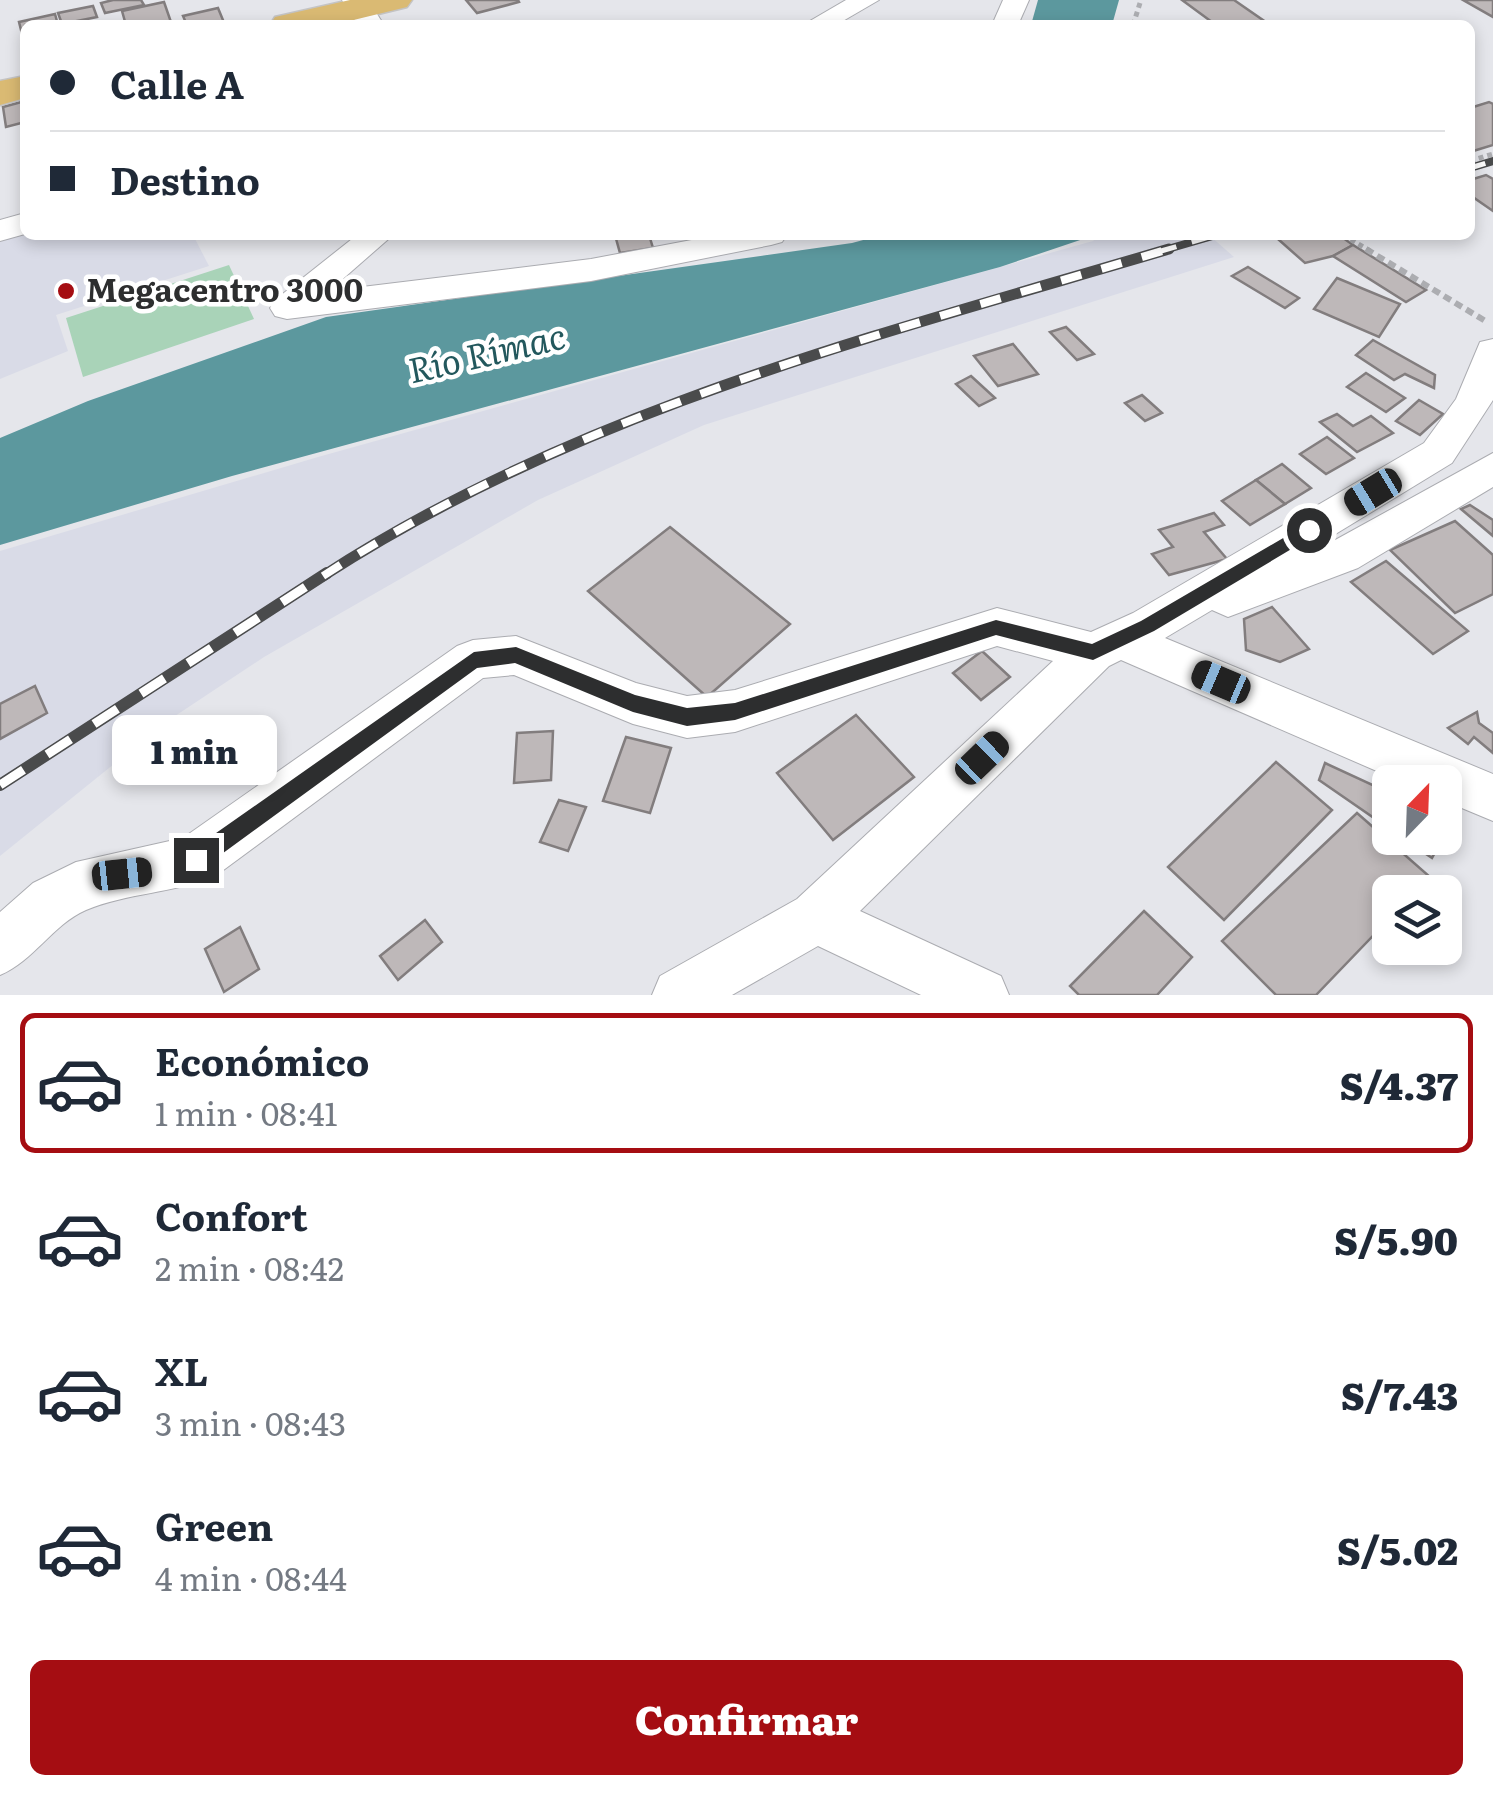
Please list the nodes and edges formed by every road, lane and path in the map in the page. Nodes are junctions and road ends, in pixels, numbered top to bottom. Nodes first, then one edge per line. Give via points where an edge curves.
1 (394, 0) edge
2 (866, 0) edge
3 (362, 11) edge
4 (314, 20) edge
5 (819, 20) edge
6 (371, 240) edge
7 (720, 240) edge
8 (1351, 240) edge
9 (609, 251) edge
10 (1493, 326) edge
11 (1493, 352) edge
12 (1493, 468) edge
13 (1120, 639) junction
14 (1493, 798) edge
15 (816, 918) junction
16 (0, 948) edge
17 (701, 990) edge
18 (982, 995) edge

1 - 3 highway
2 - 5 street
3 - 4 highway
6 - 9 street via 287,308
7 - 9 street
8 - 10 path
11 - 13 street via 1473,404 1438,453
12 - 13 street via 1344,556
13 - 14 street
13 - 15 street
13 - 16 street via 996,627 735,712 687,717 633,704 516,655 474,660 196,860 122,874 60,896
15 - 17 street
15 - 18 street

